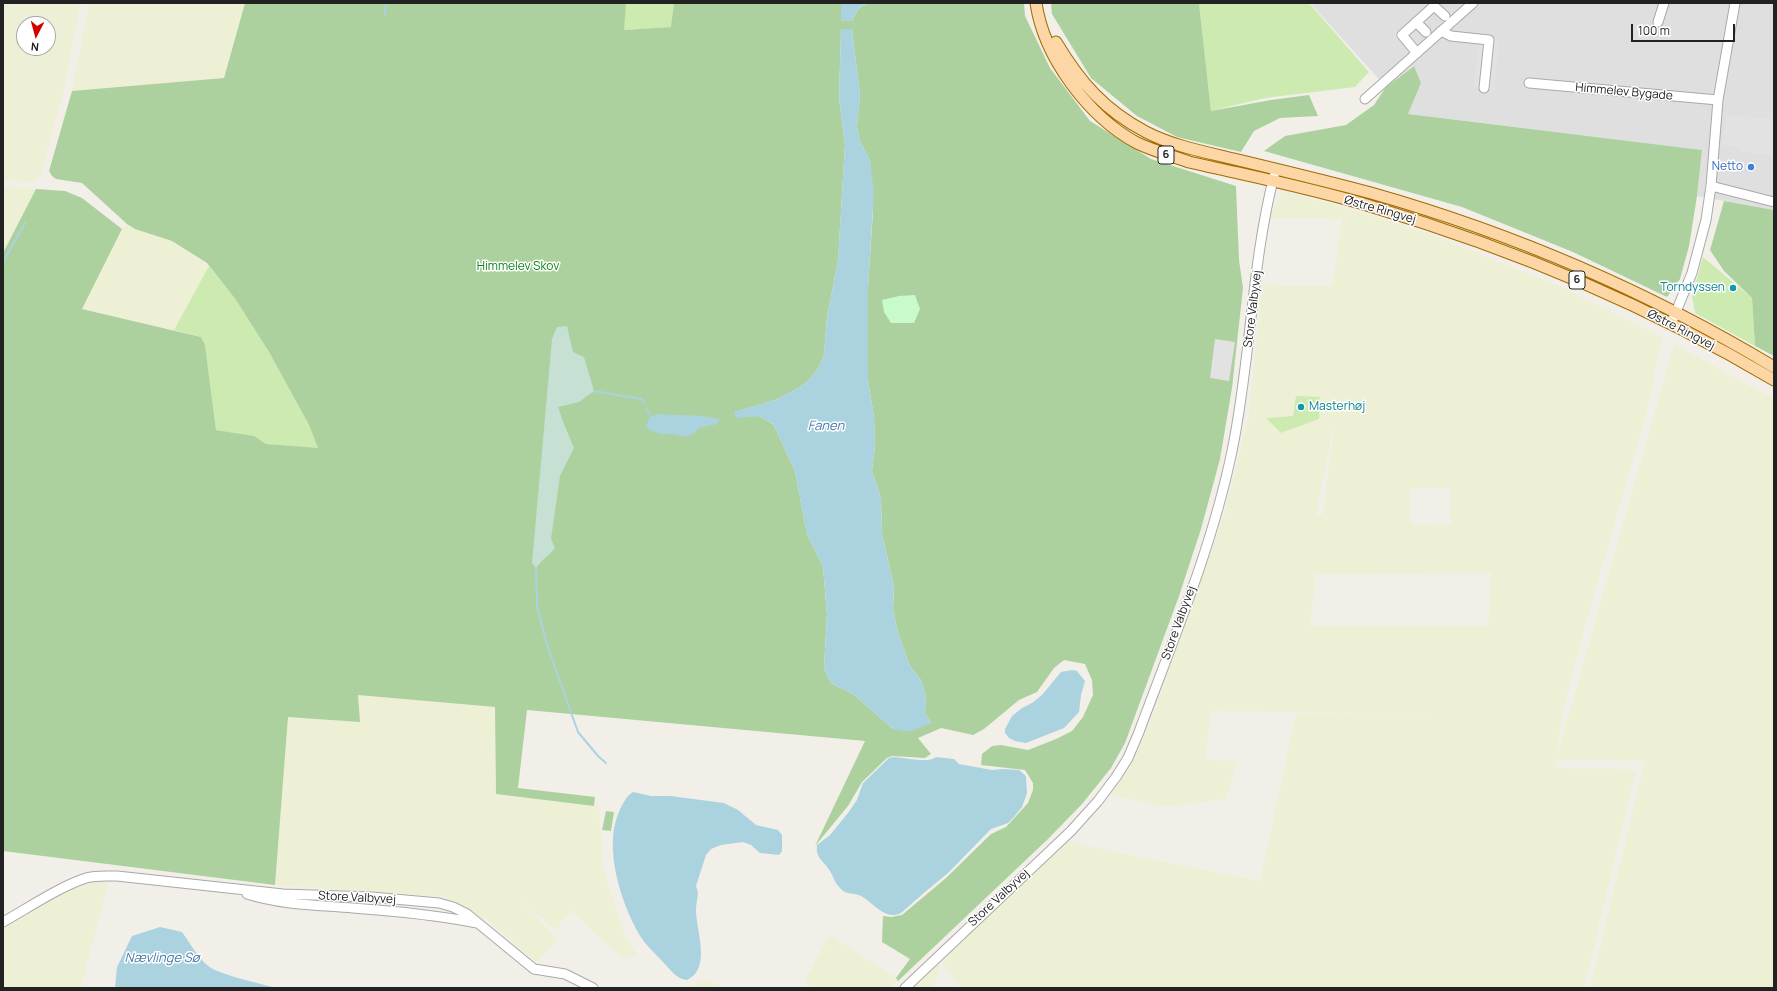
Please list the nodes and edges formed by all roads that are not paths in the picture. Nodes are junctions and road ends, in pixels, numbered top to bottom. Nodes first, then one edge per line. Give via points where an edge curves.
1 (1036, 3) edge
2 (1040, 3) edge
3 (1473, 3) edge
4 (1664, 3) edge
5 (1734, 3) edge
6 (1445, 16) dead end
7 (1416, 22) junction
8 (1658, 22) dead end
9 (1441, 31) junction
10 (1426, 32) dead end
11 (1417, 53) junction
12 (1529, 83) dead end
13 (1484, 88) dead end
14 (1365, 99) dead end
15 (1718, 100) junction
16 (1276, 169) junction
17 (1273, 182) junction
18 (1711, 186) junction
19 (1774, 202) edge
20 (1676, 312) junction
21 (1671, 324) junction
22 (1774, 367) edge
23 (1774, 380) edge
24 (3, 922) edge
25 (593, 988) edge
26 (905, 988) edge

1 - 17 main road, Østre Ringvej / 6 via 1037,12 1060,67 1094,110 1115,128 1138,143 1161,153
2 - 16 main road, Østre Ringvej / 6 via 1055,42 1070,67 1097,99 1120,117 1148,133 1185,147
3 - 9 street
4 - 8 street
5 - 15 street
6 - 7 street via 1434,6
7 - 10 street
7 - 11 street via 1402,35
9 - 11 street
9 - 13 street via 1451,36 1489,40
11 - 14 street
12 - 15 street, Himmelev Bygade
15 - 18 street
16 - 17 street, Store Valbyvej
16 - 20 main road, Østre Ringvej / 6 via 1372,193 1457,220 1523,244
17 - 21 main road, Østre Ringvej / 6 via 1368,205 1453,232 1588,284
17 - 26 street, Store Valbyvej via 1265,219 1239,412 1224,483 1199,568 1128,758 1098,801 1070,831
18 - 19 street
18 - 20 street via 1697,258
20 - 21 street
20 - 22 main road, Østre Ringvej / 6
21 - 23 main road, Østre Ringvej / 6
24 - 25 street, Store Valbyvej via 74,883 94,877 117,876 283,894 372,897 439,904 467,914 534,969 565,974

